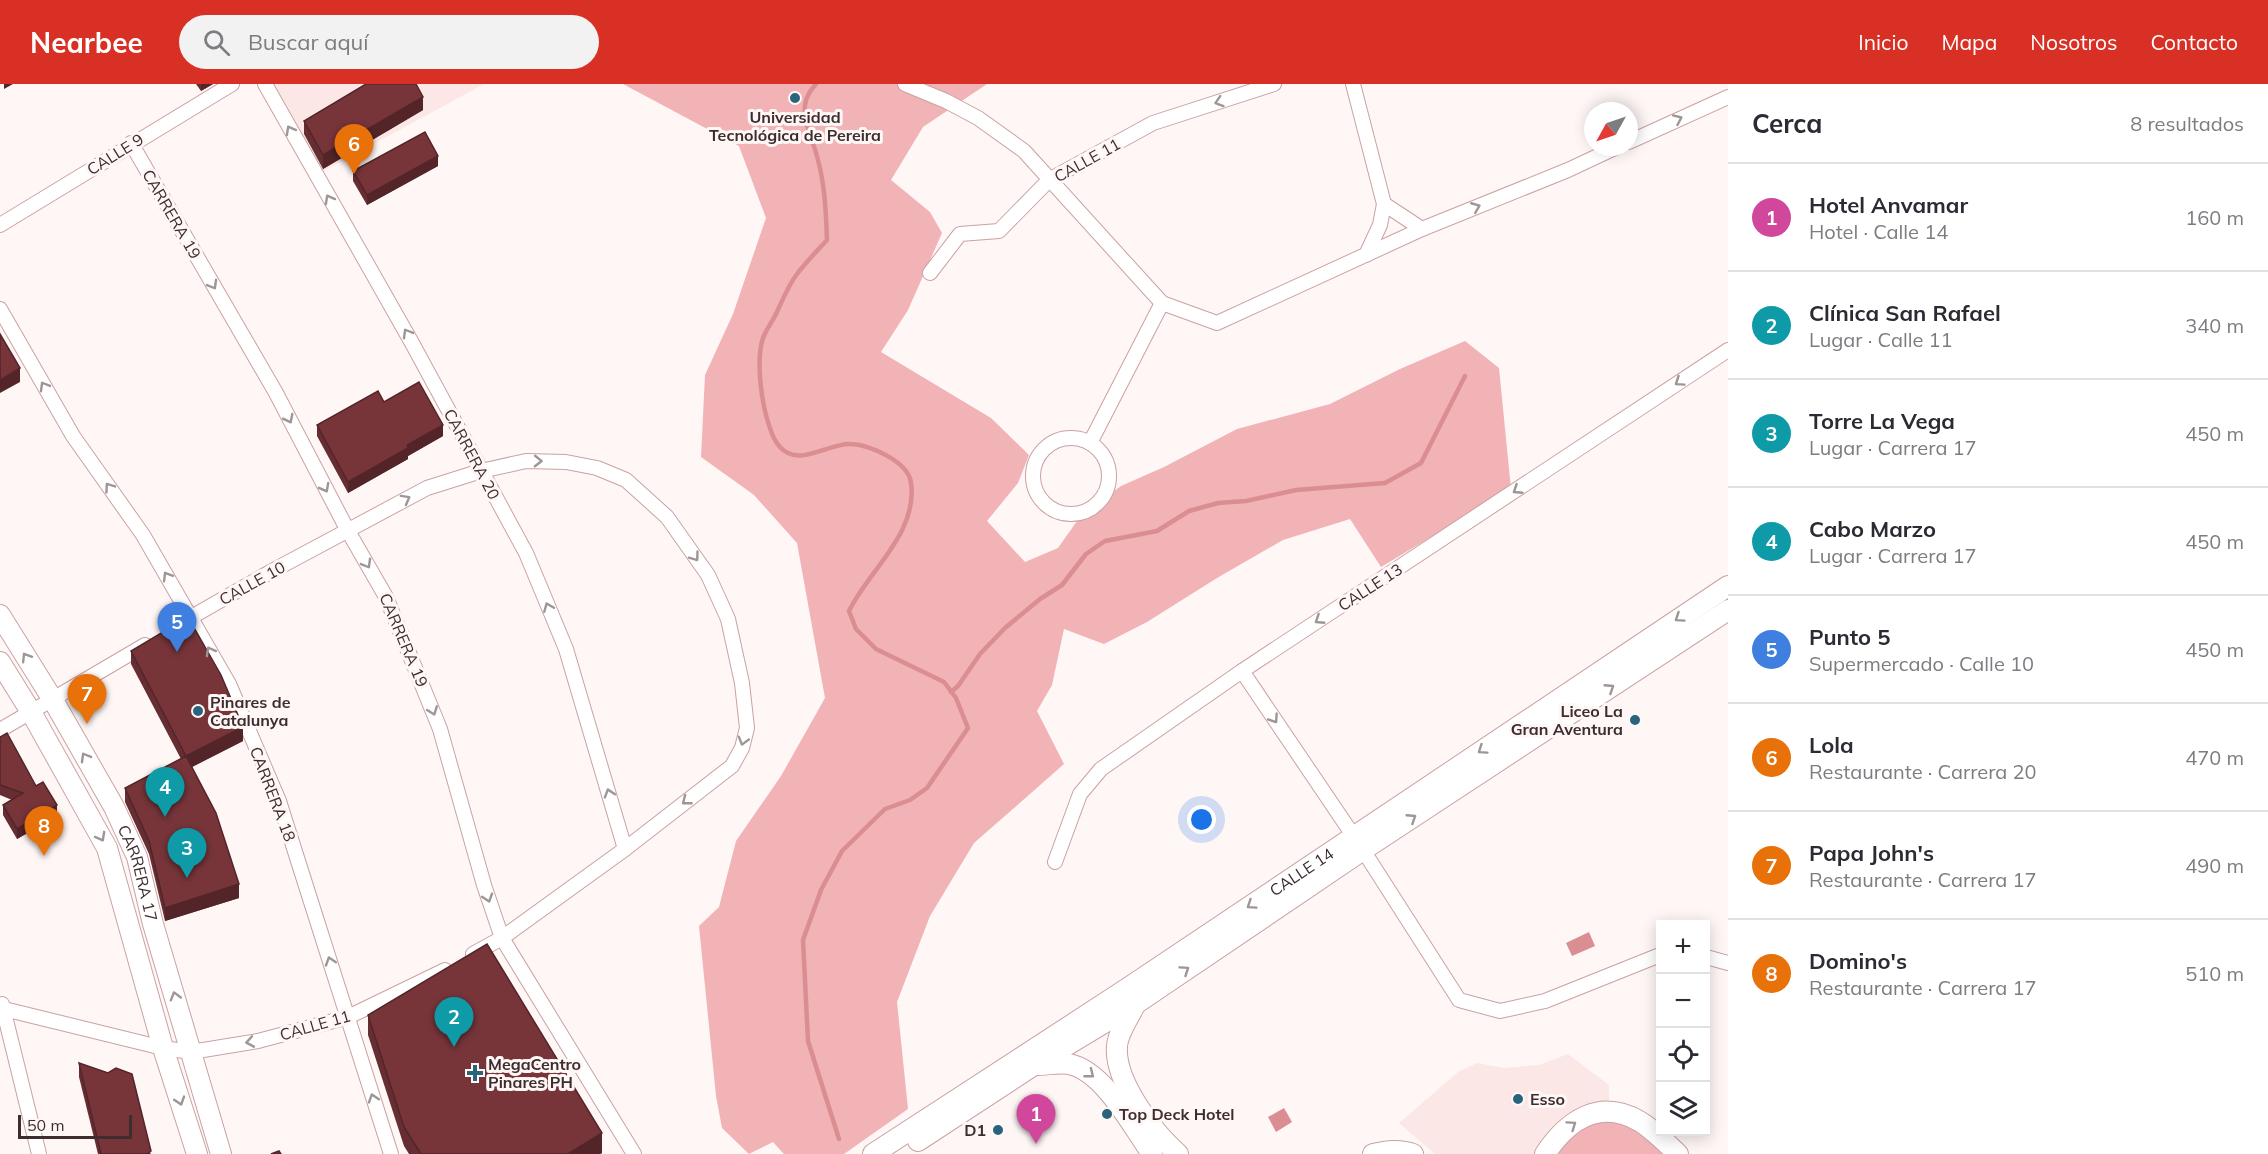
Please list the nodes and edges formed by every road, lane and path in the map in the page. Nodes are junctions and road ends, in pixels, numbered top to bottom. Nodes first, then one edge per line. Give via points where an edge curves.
1 (232, 84) edge
2 (265, 84) edge
3 (905, 84) edge
4 (1274, 84) edge
5 (1353, 84) edge
6 (1728, 97) edge
7 (1638, 138) edge
8 (131, 143) junction
9 (1598, 156) edge
10 (1049, 180) junction
11 (1384, 204) junction
12 (0, 225) edge
13 (1422, 229) junction
14 (1366, 255) junction
15 (930, 273) dead end
16 (1162, 303) junction
17 (0, 309) edge
18 (1728, 350) edge
19 (1090, 443) junction
20 (481, 471) junction
21 (348, 531) junction
22 (1728, 586) edge
23 (1728, 610) edge
24 (0, 615) edge
25 (191, 617) junction
26 (0, 662) edge
27 (1242, 671) junction
28 (52, 700) junction
29 (31, 712) junction
30 (0, 730) edge
31 (1358, 843) junction
32 (626, 849) junction
33 (1055, 862) dead end
34 (502, 938) junction
35 (1656, 957) edge
36 (1710, 958) edge
37 (1728, 963) edge
38 (1137, 1003) junction
39 (2, 1006) edge
40 (348, 1017) junction
41 (1072, 1024) junction
42 (1093, 1029) junction
43 (1116, 1046) junction
44 (164, 1048) junction
45 (191, 1052) junction
46 (1034, 1065) junction
47 (39, 1154) edge
48 (198, 1154) edge
49 (221, 1154) edge
50 (391, 1154) edge
51 (634, 1154) edge
52 (873, 1154) edge
53 (898, 1154) edge
54 (1152, 1154) edge
55 (1178, 1154) edge
56 (1373, 1154) edge
57 (1413, 1154) edge
58 (1545, 1154) edge
59 (1678, 1154) edge

1 - 8 street, CALLE 9
20 -> 2 street, CARRERA 20
3 - 10 street via 978,118 1024,151
4 -> 10 street, CALLE 11 via 1153,123
5 - 11 street
7 -> 6 street
8 - 12 street, CALLE 9
8 -> 21 street, CARRERA 19 via 276,393
13 -> 9 street
10 - 15 street, CALLE 11 via 999,231 960,234
10 - 16 street
11 - 13 street
11 - 14 street via 1380,225
13 - 14 street
14 - 16 street via 1217,322
16 - 19 street
25 -> 17 street, CARRERA 18 via 143,535 73,436
18 -> 27 street, CALLE 13
19 - 19 street via 1065,438 1047,447 1035,462 1035,488 1050,508 1073,515 1096,506 1104,497 1109,473 1106,461
21 -> 20 street, CALLE 10 via 427,488
32 -> 20 street, CARRERA 20 via 566,649 526,553
20 -> 32 street, CALLE 10 via 526,461 566,462 597,468 626,480 667,517 708,575 728,619 747,728 742,748 732,766
21 - 25 street, CALLE 10
21 -> 34 street, CARRERA 19 via 386,597 440,729
22 -> 31 main road, CALLE 14
31 -> 23 main road, CALLE 14
28 -> 24 main road, CARRERA 17
25 - 28 street, CALLE 10
40 -> 25 street, CARRERA 18 via 279,801 229,684
26 - 29 main road, CARRERA 17
27 -> 31 street
27 - 33 street, CALLE 13 via 1101,770 1080,794
28 - 29 street, CALLE 10
45 -> 28 main road, CARRERA 17 via 137,857 114,807
29 - 30 street, CALLE 10
29 -> 44 main road, CARRERA 17 via 107,848
31 - 35 street via 1459,1000 1500,1011 1545,1000
38 -> 31 main road, CALLE 14
31 -> 41 main road, CALLE 14
32 - 34 street, CALLE 11
34 - 40 street, CALLE 11
34 - 51 street, CARRERA 19
36 - 37 street
38 - 42 main road, CALLE 14
38 - 43 main road
39 - 44 street, CALLE 11
39 - 47 street
40 -> 45 street, CALLE 11 via 258,1041
50 -> 40 street, CARRERA 18
41 - 42 main road
41 - 52 main road, CALLE 14
42 - 43 main road
42 - 46 main road, CALLE 14
43 - 55 main road via 1128,1090 1148,1122
44 - 45 street, CALLE 11
44 -> 48 main road, CARRERA 17
45 - 49 main road, CARRERA 17
46 - 53 main road, CALLE 14
46 -> 54 main road via 1066,1063 1093,1074
56 - 57 main road via 1389,1150
58 -> 59 main road via 1575,1121 1610,1112 1640,1122

